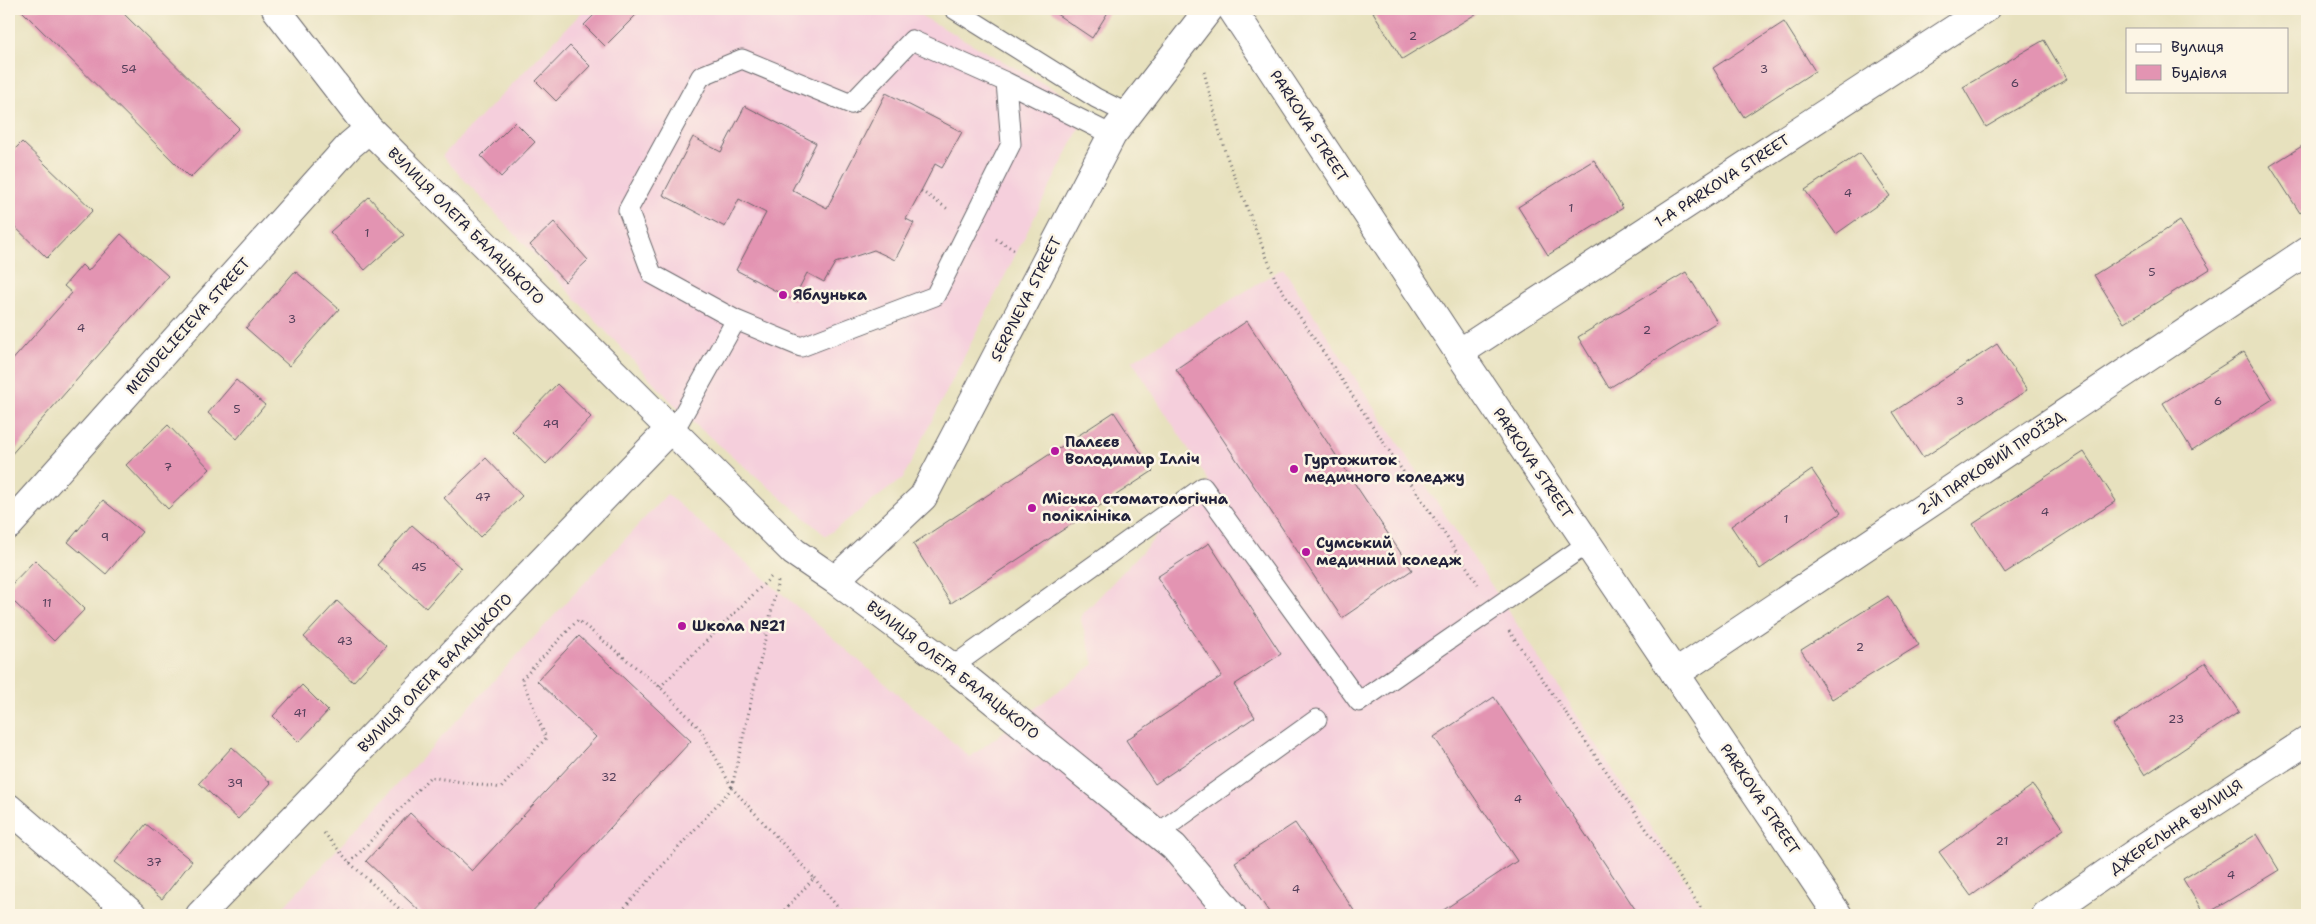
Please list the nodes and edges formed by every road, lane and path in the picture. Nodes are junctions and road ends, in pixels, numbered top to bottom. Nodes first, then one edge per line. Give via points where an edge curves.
1 (276, 9) edge
2 (954, 9) edge
3 (1232, 9) edge
4 (1985, 9) edge
5 (1200, 18) edge
6 (1006, 82) junction
7 (1120, 124) junction
8 (369, 129) junction
9 (2307, 251) edge
10 (736, 320) junction
11 (1459, 353) junction
12 (670, 430) junction
13 (9, 525) edge
14 (1587, 544) junction
15 (787, 560) junction
16 (835, 580) junction
17 (1494, 609) junction
18 (952, 667) junction
19 (1675, 674) junction
20 (660, 687) junction
21 (1317, 719) dead end
22 (2307, 740) edge
23 (732, 788) junction
24 (9, 808) edge
25 (302, 809) junction
26 (1158, 833) junction
27 (350, 863) junction
28 (814, 878) junction
29 (133, 915) edge
30 (200, 915) edge
31 (406, 915) edge
32 (618, 915) edge
33 (780, 915) edge
34 (844, 915) edge
35 (1232, 915) edge
36 (1706, 915) edge
37 (1838, 915) edge
38 (2046, 915) edge

1 - 8 street, ВУЛИЦЯ ОЛЕГА БАЛАЦЬКОГО
2 - 7 lane via 1096,98
3 - 11 street, PARKOVA STREET
4 - 11 street, 1-A PARKOVA STREET
5 - 7 street, SERPNEVA STREET
5 - 17 path via 1224,152 1276,281
6 - 7 lane
6 - 10 lane via 1011,144 935,296 801,347
6 - 10 lane via 912,40 850,104 742,59 701,76 628,210 652,274
7 - 16 street, SERPNEVA STREET via 924,498
8 - 12 street, ВУЛИЦЯ ОЛЕГА БАЛАЦЬКОГО
8 - 13 street, MENDELIEIEVA STREET via 350,145
9 - 19 street, 2-Й ПАРКОВИЙ ПРОЇЗД
10 - 12 lane via 680,420
11 - 14 street, PARKOVA STREET
12 - 15 street, ВУЛИЦЯ ОЛЕГА БАЛАЦЬКОГО
12 - 25 street, ВУЛИЦЯ ОЛЕГА БАЛАЦЬКОГО
14 - 17 lane
14 - 19 street, PARKOVA STREET
15 - 16 street, ВУЛИЦЯ ОЛЕГА БАЛАЦЬКОГО
15 - 20 path
15 - 23 path
16 - 18 street, ВУЛИЦЯ ОЛЕГА БАЛАЦЬКОГО
17 - 18 lane via 1359,702 1203,487
17 - 36 path
18 - 26 street, ВУЛИЦЯ ОЛЕГА БАЛАЦЬКОГО
19 - 37 street, PARKOVA STREET
20 - 23 path via 701,730
20 - 27 path via 578,620 522,678 546,738 501,788 430,777
21 - 26 lane
22 - 38 street, ДЖЕРЕЛЬНА ВУЛИЦЯ
23 - 28 path
23 - 32 path
24 - 29 street
25 - 27 path
25 - 30 street, ВУЛИЦЯ ОЛЕГА БАЛАЦЬКОГО
26 - 35 street, ВУЛИЦЯ ОЛЕГА БАЛАЦЬКОГО
27 - 31 path
28 - 33 path
28 - 34 path

